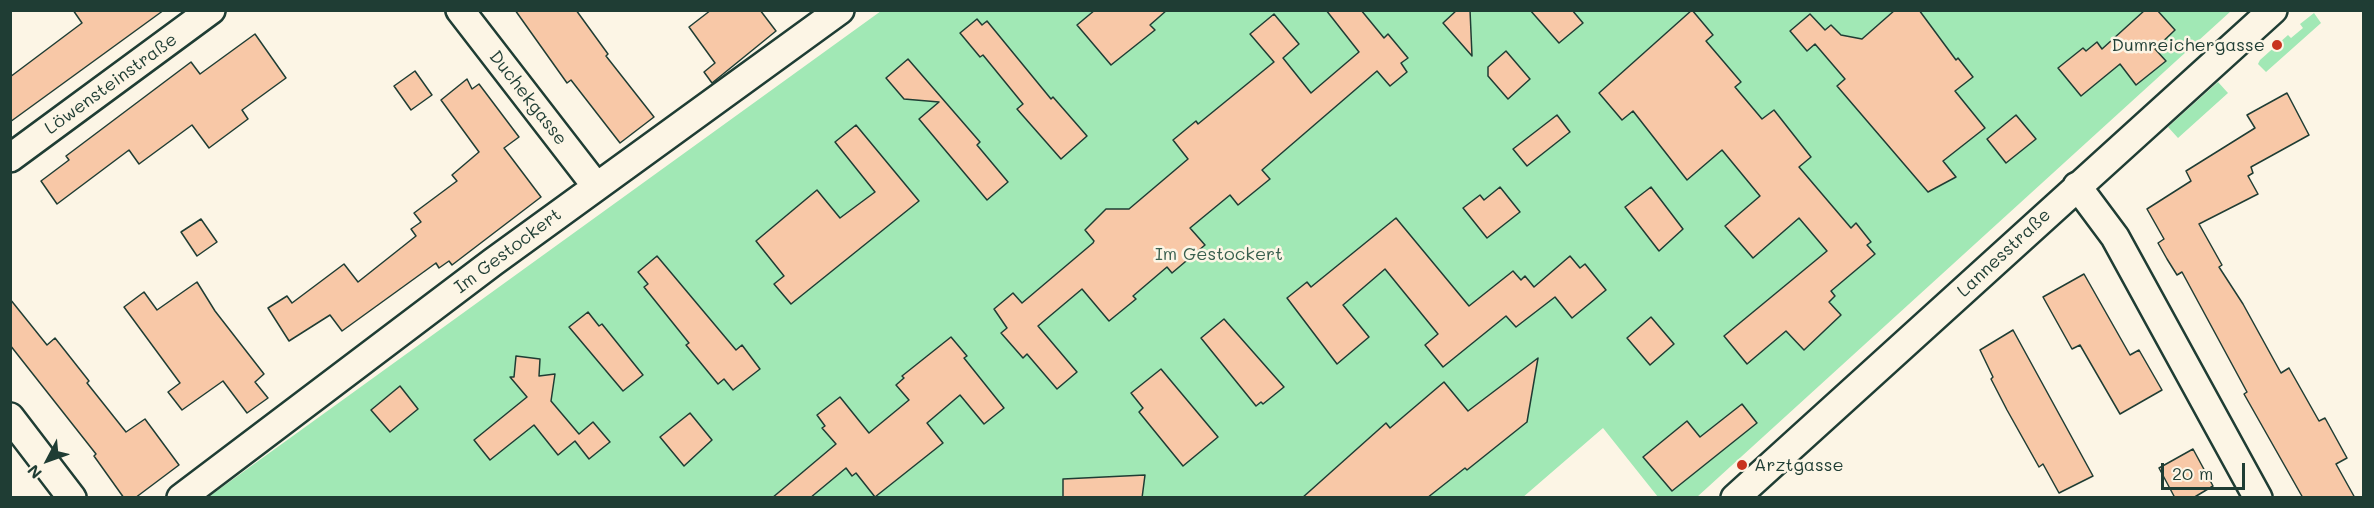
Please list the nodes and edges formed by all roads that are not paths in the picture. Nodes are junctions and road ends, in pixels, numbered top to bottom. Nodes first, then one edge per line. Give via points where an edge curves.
1 (211, 10) edge
2 (460, 10) edge
3 (840, 10) edge
4 (2273, 10) edge
5 (10, 158) edge
6 (596, 186) junction
7 (2077, 186) junction
8 (10, 417) edge
9 (72, 498) edge
10 (181, 498) edge
11 (1736, 498) edge
12 (2258, 498) edge

1 - 5 street, Löwensteinstraße
2 - 6 street, Duchekgasse
3 - 6 street, Im Gestockert
4 - 7 street, Lannesstraße
6 - 10 street, Im Gestockert
7 - 11 street, Lannesstraße
7 - 12 street via 2115,237
8 - 9 street

